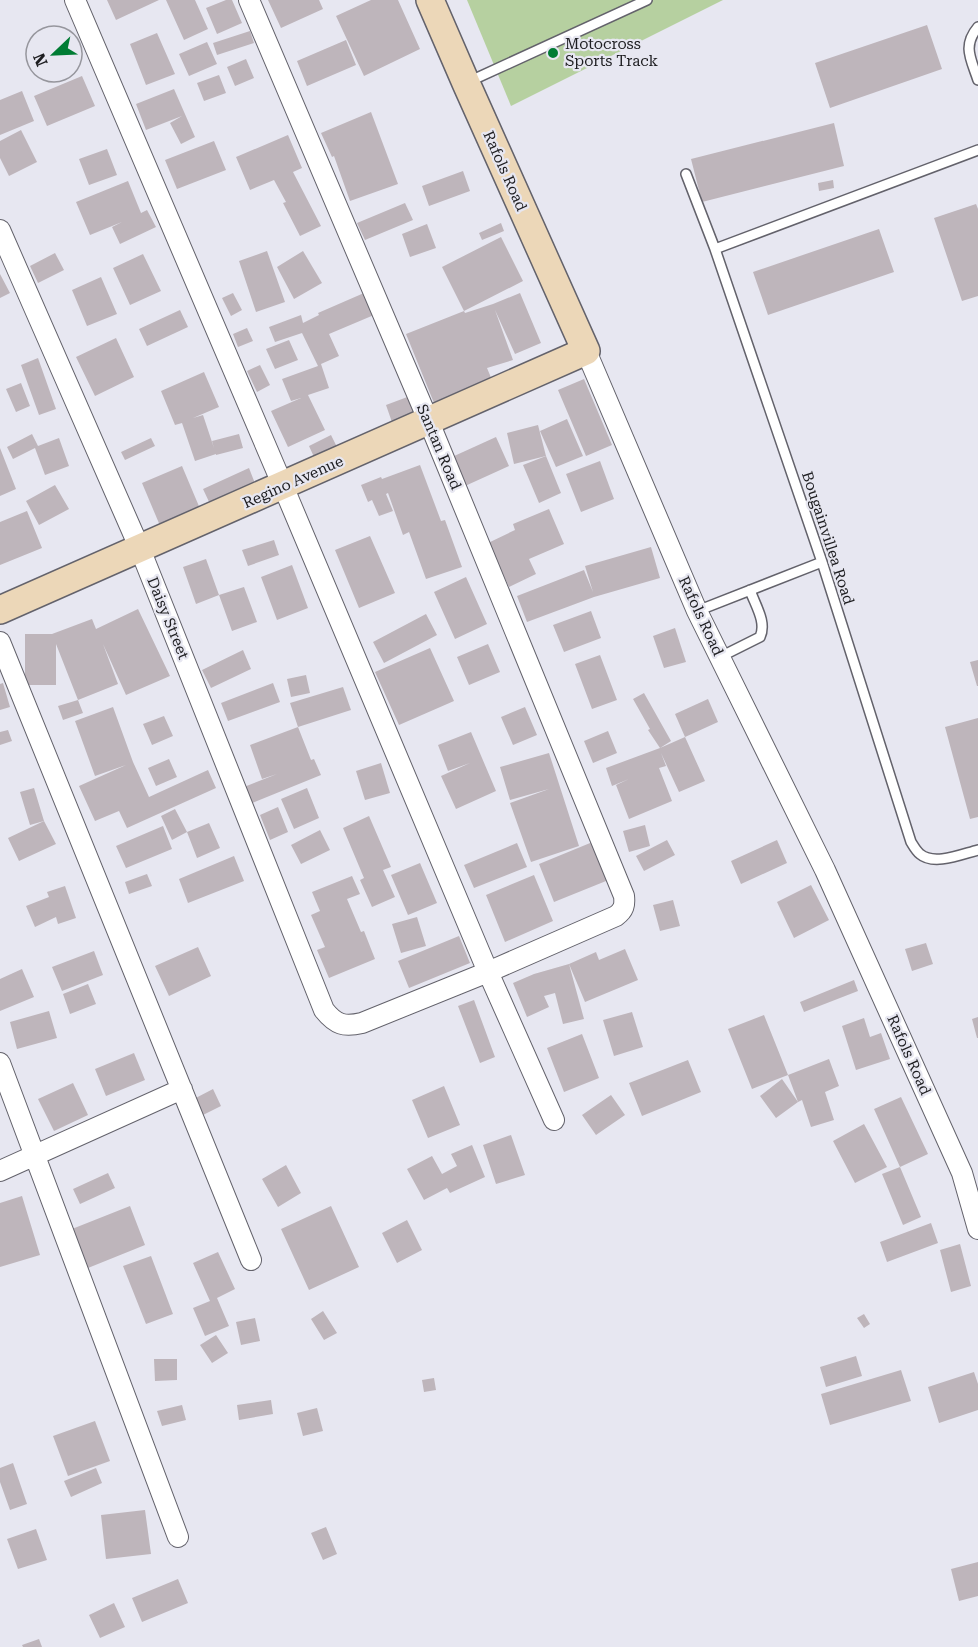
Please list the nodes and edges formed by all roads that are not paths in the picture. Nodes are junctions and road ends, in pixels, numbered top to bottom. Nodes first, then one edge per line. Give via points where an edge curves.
1 (75, 0) edge
2 (249, 0) edge
3 (430, 0) edge
4 (647, 0) edge
5 (978, 27) edge
6 (978, 80) edge
7 (466, 83) junction
8 (978, 150) edge
9 (686, 174) dead end
10 (0, 230) edge
11 (715, 249) junction
12 (586, 351) junction
13 (429, 422) junction
14 (283, 486) junction
15 (140, 549) junction
16 (822, 562) junction
17 (750, 590) junction
18 (0, 610) edge
19 (697, 611) junction
20 (0, 642) edge
21 (720, 657) junction
22 (978, 850) edge
23 (488, 972) junction
24 (0, 1063) edge
25 (182, 1089) junction
26 (554, 1120) dead end
27 (34, 1156) junction
28 (0, 1171) edge
29 (978, 1229) edge
30 (252, 1260) dead end
31 (178, 1537) dead end

1 - 14 street
2 - 13 street, Santan Road
3 - 7 street, Rafols Road
4 - 7 lane
5 - 6 lane via 970,36 968,49
7 - 12 street, Rafols Road
8 - 11 lane
9 - 11 lane, Bougainvillea Road
10 - 15 street, Daisy Street
11 - 16 lane, Bougainvillea Road
12 - 13 street, Regino Avenue
12 - 19 street, Rafols Road
13 - 14 street, Regino Avenue
13 - 23 street, Santan Road via 625,904 616,916
14 - 15 street, Regino Avenue
14 - 23 street
15 - 18 street, Regino Avenue
15 - 23 street, Daisy Street via 324,1010 331,1019 350,1026 362,1023
16 - 17 lane
16 - 22 lane, Bougainvillea Road via 911,842 919,854 930,859
17 - 19 lane
17 - 21 lane via 762,622 760,637
19 - 21 street, Rafols Road
20 - 25 street
21 - 29 street, Rafols Road via 825,870 962,1173
23 - 26 street
24 - 27 street
25 - 27 street
25 - 30 street
27 - 28 street
27 - 31 street

